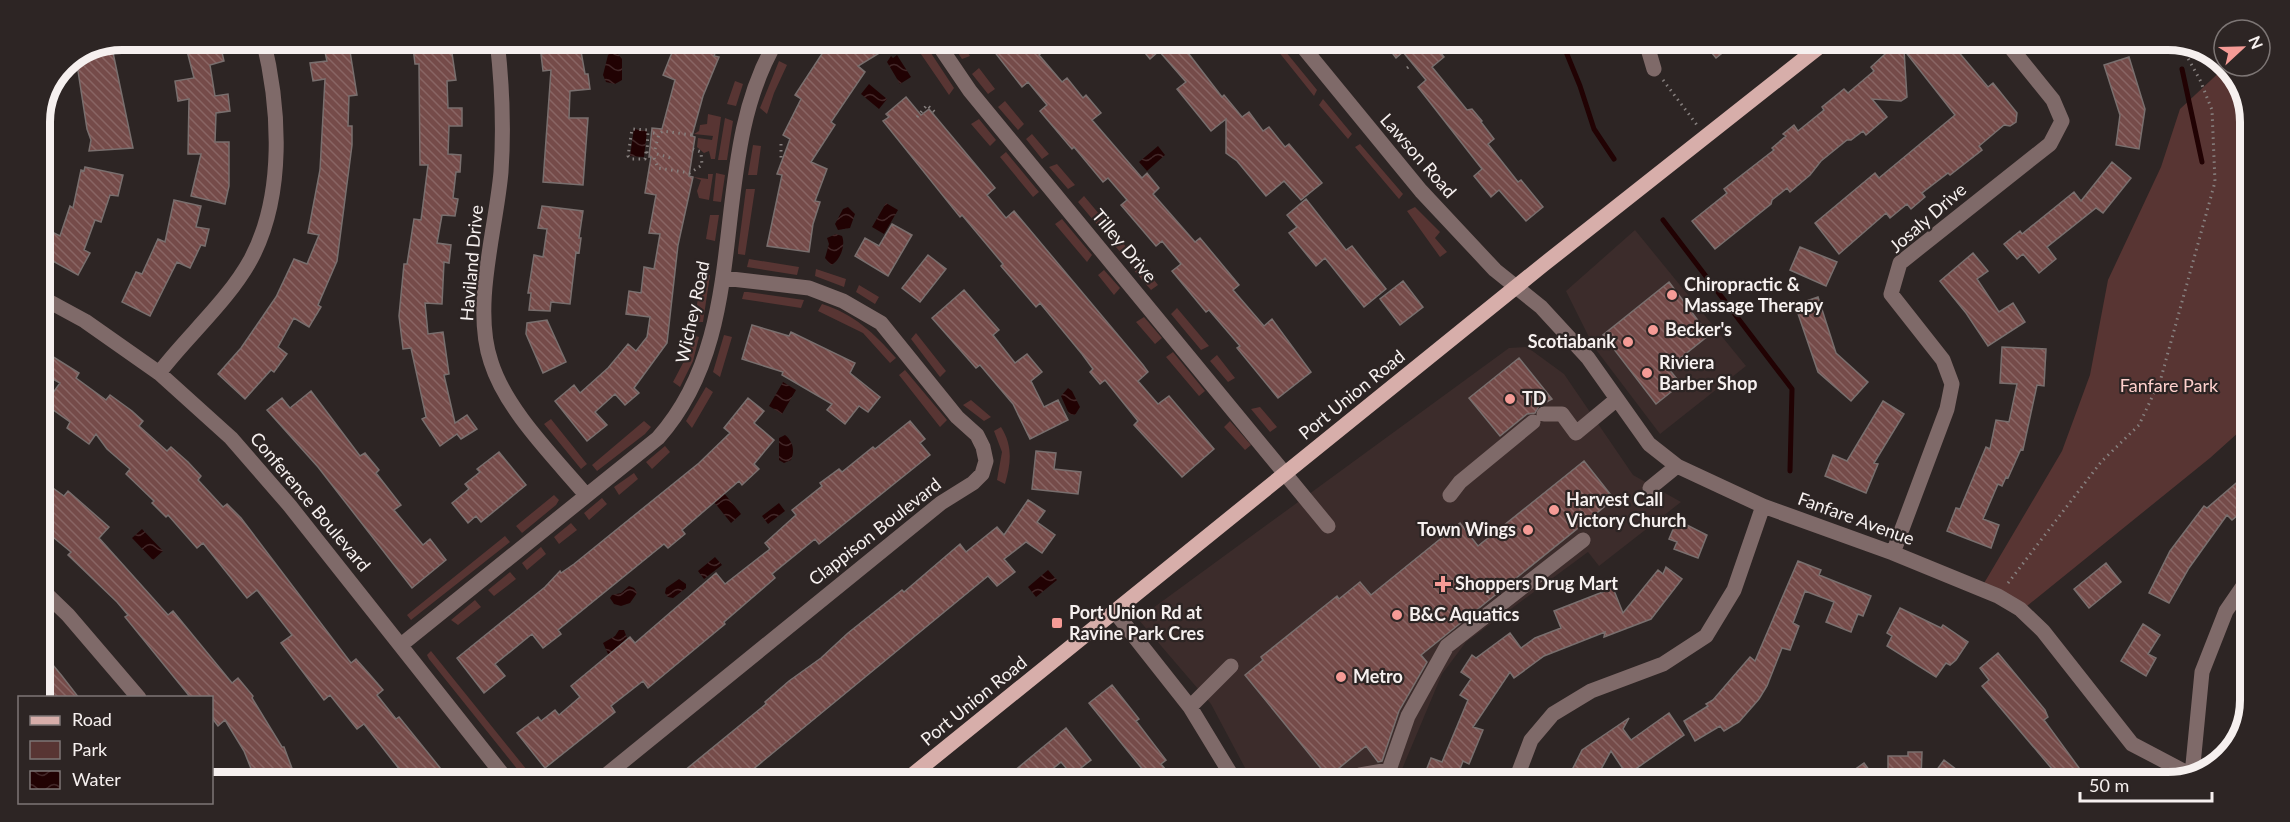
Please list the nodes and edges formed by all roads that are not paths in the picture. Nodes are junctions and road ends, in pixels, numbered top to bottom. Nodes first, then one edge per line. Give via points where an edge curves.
1 (264, 50) edge
2 (498, 50) edge
3 (772, 50) edge
4 (942, 50) edge
5 (1305, 50) edge
6 (1648, 50) edge
7 (1814, 50) edge
8 (2013, 50) edge
9 (1654, 69) road end
10 (723, 278) junction
11 (1518, 286) junction
12 (50, 302) edge
13 (159, 373) junction
14 (1617, 399) junction
15 (1677, 466) junction
16 (1286, 473) junction
17 (1650, 488) dead end
18 (586, 495) junction
19 (1450, 495) dead end
20 (1763, 506) junction
21 (1328, 526) dead end
22 (1583, 540) dead end
23 (1893, 553) junction
24 (2240, 591) edge
25 (50, 598) edge
26 (1115, 612) junction
27 (401, 645) junction
28 (1231, 666) dead end
29 (137, 696) edge
30 (1190, 707) junction
31 (2193, 768) edge
32 (2184, 771) edge
33 (501, 772) edge
34 (610, 772) edge
35 (916, 772) edge
36 (1230, 772) edge
37 (1377, 772) edge
38 (1519, 772) edge

1 - 13 street via 273,101 276,154 265,223 250,259
2 - 18 street, Haviland Drive via 502,80 501,171 484,320 490,361 511,401
3 - 10 street, Wichey Road via 746,115
4 - 16 street, Tilley Drive via 970,91
5 - 11 street, Lawson Road via 1421,191 1495,270
6 - 9 street
7 - 11 main road, Port Union Road
8 - 23 street, Josaly Drive via 2053,100 2062,121 2050,144 1900,263 1891,294 1943,360 1952,384 1947,409
10 - 18 street, Wichey Road via 707,352 687,400 658,438
10 - 34 street, Clappison Boulevard via 809,288 843,301 880,323 957,417 977,435 986,461 982,474 973,483 941,503
11 - 14 street, Fanfare Avenue via 1588,358
11 - 16 main road, Port Union Road
12 - 13 street, Conference Boulevard via 86,321
13 - 27 street, Conference Boulevard via 231,438
14 - 15 street, Fanfare Avenue via 1649,444
14 - 19 street via 1576,433 1562,414 1539,418 1460,482
15 - 17 street
15 - 20 street, Fanfare Avenue
16 - 21 street, Tilley Drive
16 - 26 main road, Port Union Road
18 - 27 street, Wichey Road
20 - 23 street, Fanfare Avenue
20 - 38 street via 1734,590 1706,636 1663,664 1591,691 1553,714 1531,740
22 - 37 street via 1447,646 1408,716 1389,770
23 - 32 street, Fanfare Avenue via 1998,596 2020,609 2043,632 2132,744
24 - 31 street via 2226,611 2202,672
25 - 29 street
26 - 30 street
26 - 35 main road, Port Union Road
27 - 33 street, Conference Boulevard
28 - 30 street
30 - 36 street

